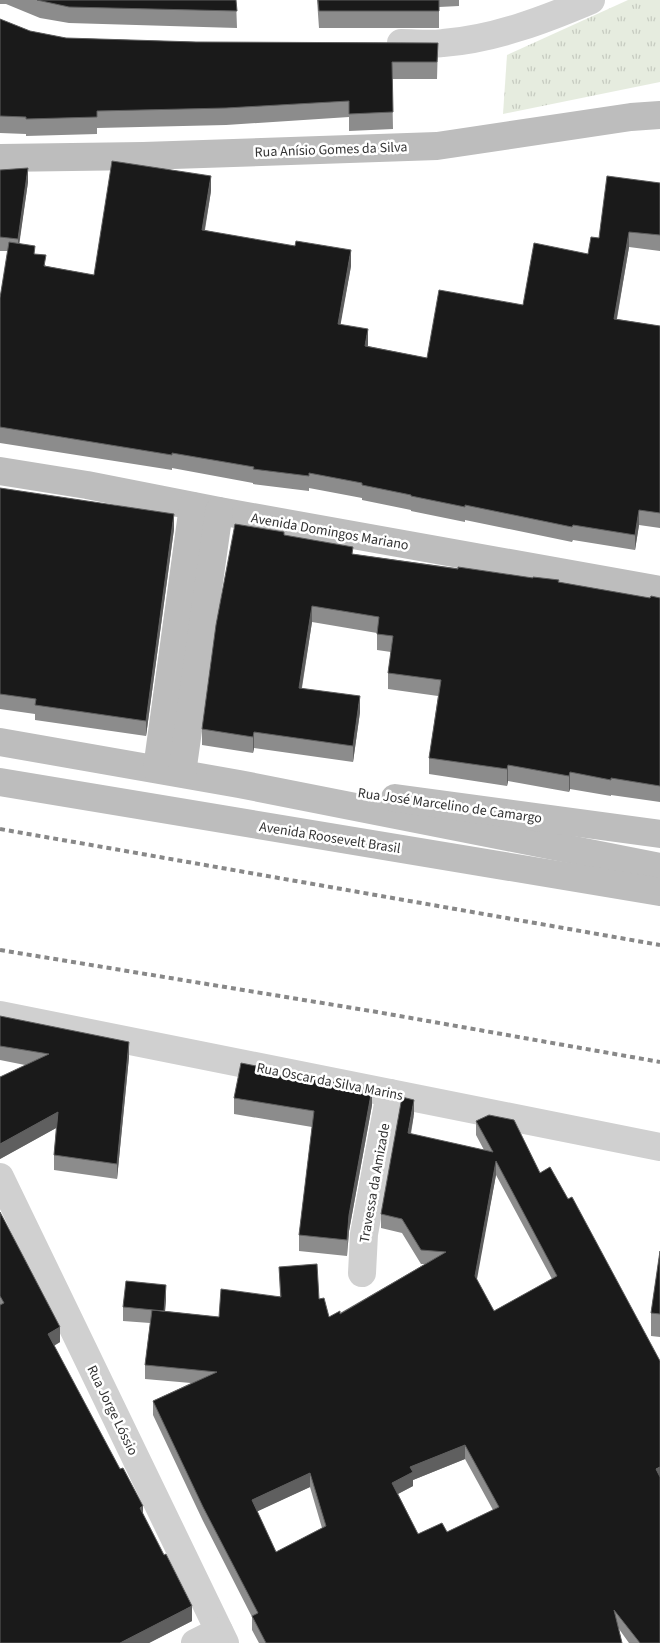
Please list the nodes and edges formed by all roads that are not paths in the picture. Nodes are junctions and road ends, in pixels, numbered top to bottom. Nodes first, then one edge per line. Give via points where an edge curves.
1 (591, 0) edge
2 (374, 43) edge
3 (660, 115) edge
4 (0, 158) edge
5 (0, 471) edge
6 (206, 509) junction
7 (660, 590) edge
8 (0, 742) edge
9 (170, 771) junction
10 (0, 782) edge
11 (239, 784) junction
12 (660, 834) edge
13 (650, 866) edge
14 (660, 892) edge
15 (0, 1015) edge
16 (390, 1093) junction
17 (660, 1147) edge
18 (0, 1177) edge
19 (362, 1273) dead end
20 (222, 1637) edge
21 (195, 1643) edge

1 - 2 street via 486,37 442,44
3 - 4 street, Rua Anísio Gomes da Silva via 437,146
5 - 6 street, Avenida Domingos Mariano
6 - 7 street, Avenida Domingos Mariano
6 - 9 street
8 - 9 street, Rua José Marcelino de Camargo
9 - 11 street, Rua José Marcelino de Camargo
10 - 14 street, Avenida Roosevelt Brasil
11 - 12 street, Rua José Marcelino de Camargo via 300,785
11 - 13 street, Rua José Marcelino de Camargo
15 - 16 street, Rua Oscar da Silva Marins
16 - 17 street, Rua Oscar da Silva Marins
16 - 19 street, Travessa da Amizade via 364,1234
18 - 20 street, Rua Jorge Lóssio
20 - 21 street

